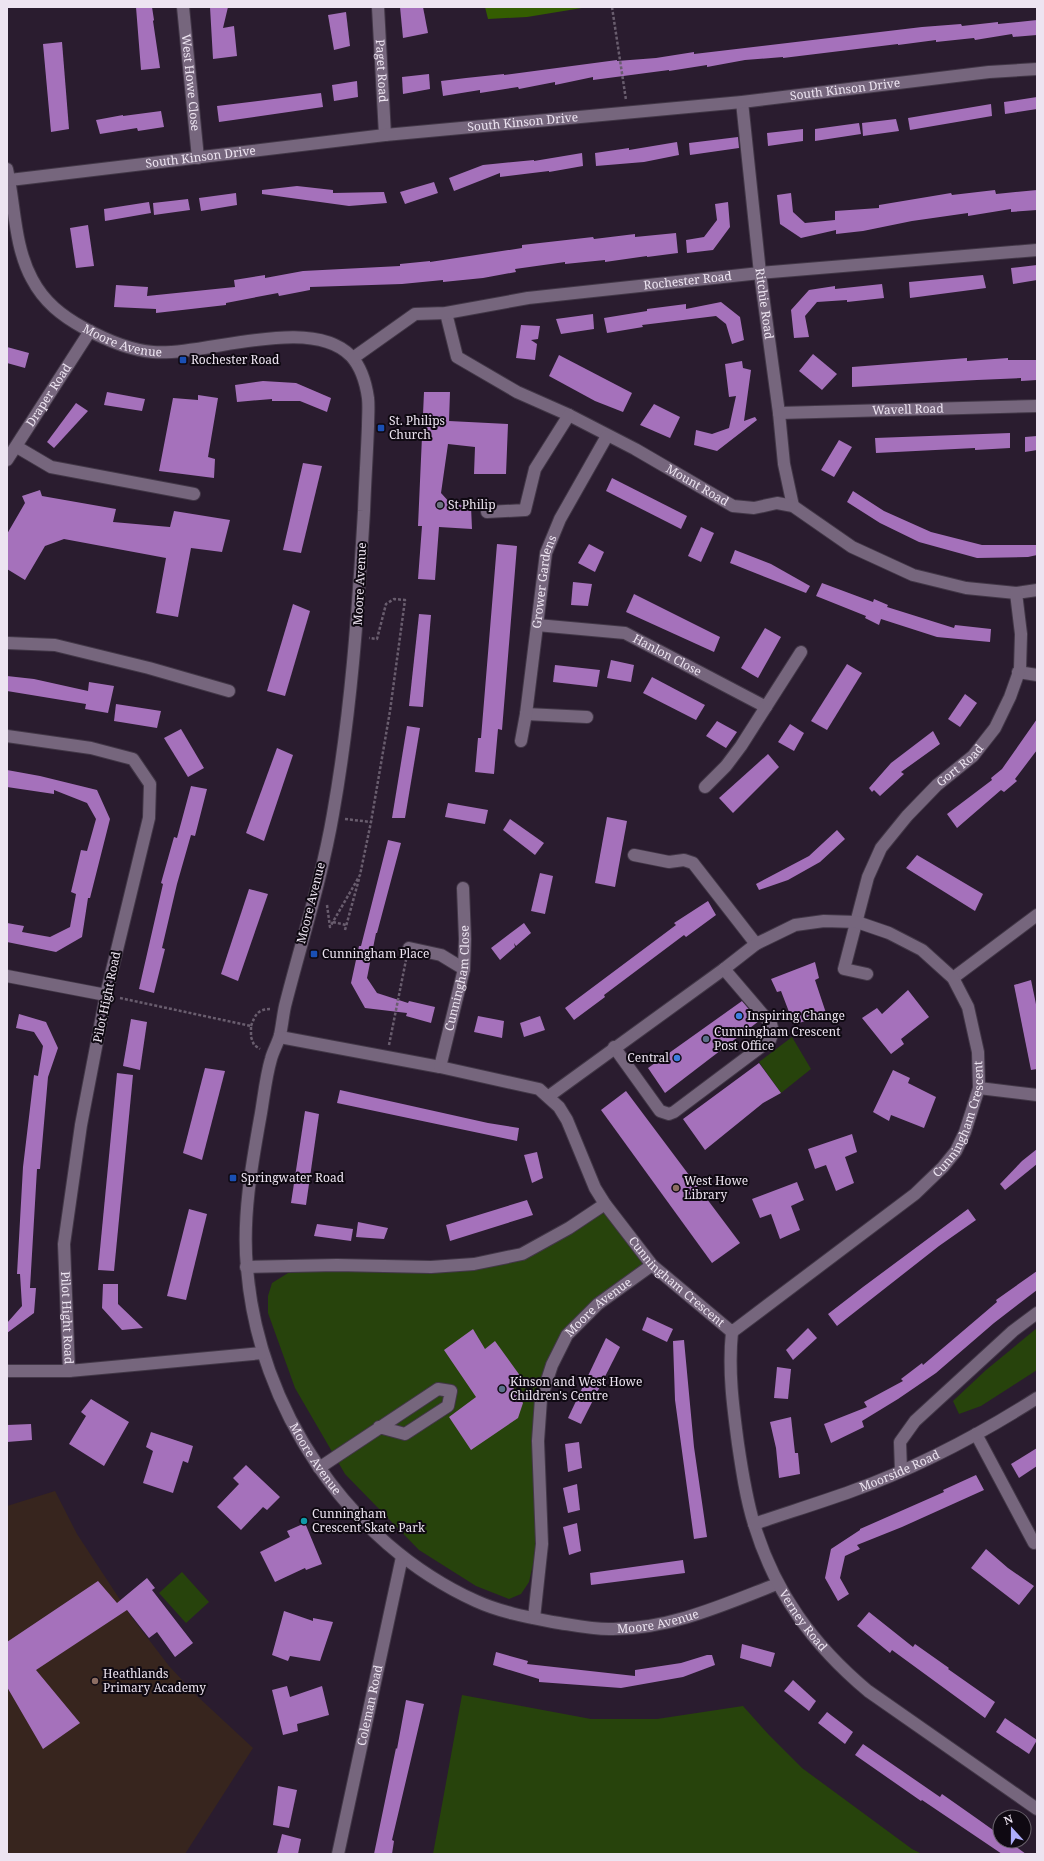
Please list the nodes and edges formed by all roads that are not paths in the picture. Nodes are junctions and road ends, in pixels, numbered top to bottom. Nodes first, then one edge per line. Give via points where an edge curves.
1 (183, 7) edge
2 (378, 7) edge
3 (1037, 69) edge
4 (742, 102) junction
5 (385, 135) junction
6 (198, 158) junction
7 (8, 175) edge
8 (1037, 250) edge
9 (760, 273) junction
10 (446, 313) junction
11 (90, 332) junction
12 (353, 358) junction
13 (1037, 406) edge
14 (779, 414) junction
15 (569, 415) junction
16 (607, 436) junction
17 (17, 447) junction
18 (7, 460) edge
19 (194, 494) dead end
20 (793, 506) junction
21 (487, 512) dead end
22 (1037, 590) edge
23 (1016, 593) junction
24 (537, 625) junction
25 (7, 643) edge
26 (801, 652) dead end
27 (1018, 672) junction
28 (1037, 675) edge
29 (229, 691) dead end
30 (766, 707) junction
31 (526, 714) junction
32 (587, 717) dead end
33 (7, 736) edge
34 (521, 741) dead end
35 (705, 787) dead end
36 (634, 855) dead end
37 (462, 888) dead end
38 (1037, 915) edge
39 (857, 922) junction
40 (756, 944) junction
41 (408, 948) road end
42 (464, 969) junction
43 (724, 969) junction
44 (867, 974) dead end
45 (7, 976) edge
46 (953, 978) junction
47 (106, 995) junction
48 (280, 1037) junction
49 (614, 1047) junction
50 (440, 1067) junction
51 (979, 1088) junction
52 (1037, 1095) edge
53 (549, 1096) junction
54 (605, 1204) junction
55 (652, 1265) junction
56 (246, 1266) junction
57 (1037, 1313) edge
58 (732, 1332) junction
59 (263, 1353) junction
60 (69, 1370) junction
61 (7, 1371) edge
62 (1037, 1398) edge
63 (379, 1427) junction
64 (976, 1434) junction
65 (319, 1468) junction
66 (901, 1471) junction
67 (754, 1524) junction
68 (1034, 1543) dead end
69 (402, 1558) junction
70 (777, 1584) junction
71 (534, 1618) junction
72 (1037, 1809) edge
73 (338, 1854) edge

1 - 6 street, West Howe Close
2 - 5 street, Paget Road
3 - 4 street, South Kinson Drive via 990,72
4 - 5 street, South Kinson Drive
4 - 9 street, Ritchie Road
5 - 6 street, South Kinson Drive
6 - 7 street, South Kinson Drive
7 - 11 street, Moore Avenue via 19,245 31,278 49,305
8 - 9 street, Rochester Road
9 - 10 street, Rochester Road via 528,298
9 - 14 street, Ritchie Road
10 - 12 street, Rochester Road via 415,314
10 - 15 street, Mount Road via 457,357 517,392
11 - 12 street, Moore Avenue via 124,346 154,352 296,336 324,341 340,348
11 - 17 street, Draper Road
12 - 48 street, Moore Avenue via 362,374 368,399 357,637 333,817 285,1006
13 - 14 street, Wavell Road
14 - 20 street, Ritchie Road via 784,464
15 - 16 street, Mount Road
15 - 21 street via 535,468 525,510
16 - 20 street, Mount Road via 733,506
16 - 24 street, Grower Gardens via 560,519 546,553
17 - 18 street, Draper Road
17 - 19 street via 51,466
20 - 23 street via 852,547 913,575 966,588
22 - 23 street
23 - 27 street, Gort Road via 1022,634
24 - 30 street, Hanlon Close via 625,633
24 - 31 street, Grower Gardens
25 - 29 street via 55,645
26 - 30 street
27 - 28 street
27 - 39 street, Gort Road via 1010,697 995,728 973,756 937,785 881,848 868,877
30 - 35 street via 726,766
31 - 32 street
31 - 34 street, Grower Gardens
33 - 47 street, Pilot Hight Road via 91,748 133,759 150,784 149,818
36 - 40 street via 668,862 684,860 694,863
37 - 42 street, Cunningham Close
38 - 46 street
39 - 40 street, Cunningham Crescent via 824,921 795,925
39 - 44 street, Gort Road via 844,969
39 - 46 street, Cunningham Crescent via 889,933 922,950
40 - 43 street, Cunningham Crescent
41 - 42 street via 441,955
42 - 50 street, Cunningham Close
43 - 49 street, Cunningham Crescent
43 - 49 street via 771,1024 774,1031 770,1040 674,1112 669,1114 660,1111
45 - 47 street
46 - 51 street, Cunningham Crescent via 968,1006 978,1052
47 - 60 street, Pilot Hight Road via 81,1125 64,1244
48 - 50 street
48 - 56 street, Moore Avenue via 271,1058 254,1156 246,1226
49 - 53 street, Cunningham Crescent
50 - 53 street via 539,1088
51 - 52 street
51 - 58 street, Cunningham Crescent via 965,1132 956,1151 943,1167 892,1213
53 - 54 street, Cunningham Crescent via 567,1120 595,1188
54 - 55 street, Cunningham Crescent
54 - 56 street via 522,1254 474,1264 431,1267
55 - 58 street, Cunningham Crescent
55 - 71 street, Moore Avenue via 598,1304 567,1335 552,1366 541,1399 538,1441 542,1544
56 - 59 street, Moore Avenue via 250,1300
57 - 66 street via 1013,1331 915,1421 900,1442
58 - 67 street, Verney Road via 732,1406 745,1490
59 - 60 street
59 - 65 street, Moore Avenue via 296,1430
60 - 61 street
62 - 64 street, Moorside Road
63 - 63 street via 438,1389 451,1392 448,1406 405,1434
63 - 65 street
64 - 66 street, Moorside Road
64 - 68 street
65 - 69 street, Moore Avenue via 374,1533
66 - 67 street, Moorside Road via 853,1491
67 - 70 street, Verney Road
69 - 71 street, Moore Avenue via 476,1601
69 - 73 street, Coleman Road
70 - 71 street, Moore Avenue via 698,1615 655,1625 613,1629
70 - 72 street, Verney Road via 824,1651 845,1672 868,1691

